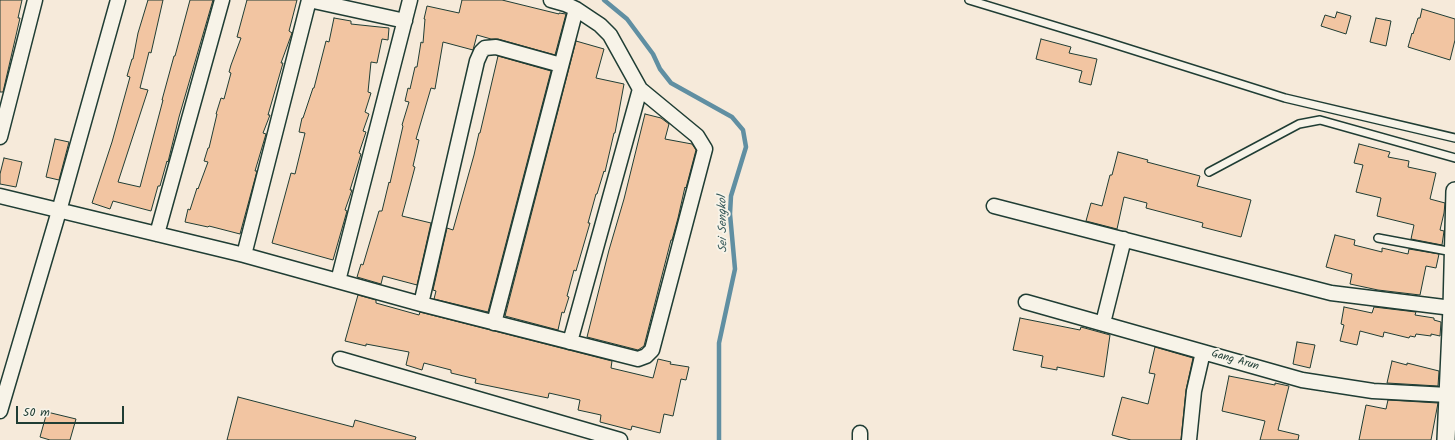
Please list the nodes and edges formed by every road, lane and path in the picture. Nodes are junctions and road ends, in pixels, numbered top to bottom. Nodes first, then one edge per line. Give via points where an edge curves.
1 (35, 0) edge
2 (118, 0) edge
3 (222, 0) edge
4 (309, 0) edge
5 (410, 0) edge
6 (551, 0) edge
7 (969, 0) edge
8 (576, 9) junction
9 (404, 21) junction
10 (561, 65) junction
11 (640, 89) junction
12 (0, 136) edge
13 (1455, 138) edge
14 (1455, 158) edge
15 (1209, 172) dead end
16 (1455, 191) edge
17 (1455, 195) edge
18 (0, 196) edge
19 (994, 206) dead end
20 (59, 211) junction
21 (157, 234) junction
22 (1378, 238) dead end
23 (1124, 239) junction
24 (1453, 252) junction
25 (244, 255) junction
26 (338, 281) junction
27 (1026, 302) dead end
28 (421, 304) junction
29 (1453, 304) edge
30 (494, 323) junction
31 (1103, 323) junction
32 (570, 342) junction
33 (1203, 352) junction
34 (340, 359) dead end
35 (1448, 395) junction
36 (0, 411) edge
37 (1449, 436) edge
38 (620, 440) edge
39 (1189, 440) edge

1 - 12 street
2 - 20 street
3 - 21 street
4 - 9 street
4 - 25 street
5 - 9 street
6 - 8 street
7 - 13 lane via 1285,98
8 - 10 street
8 - 11 street via 610,35
9 - 26 street
10 - 28 street via 496,47 485,48 481,52
10 - 30 street
11 - 32 street
11 - 32 street via 697,136 705,149 652,350 638,359
14 - 15 lane via 1320,120 1299,124
16 - 17 street
17 - 24 street
18 - 20 street
19 - 23 street
20 - 21 street
20 - 36 street
21 - 25 street
22 - 24 lane
23 - 29 street via 1331,292
23 - 31 street
24 - 29 street
25 - 26 street
26 - 28 street
27 - 31 street, Gang Arun
28 - 30 street
29 - 35 street
30 - 32 street
31 - 33 street, Gang Arun
33 - 35 street, Gang Arun via 1302,380 1373,391
33 - 39 street via 1194,391
34 - 38 street
35 - 37 street

